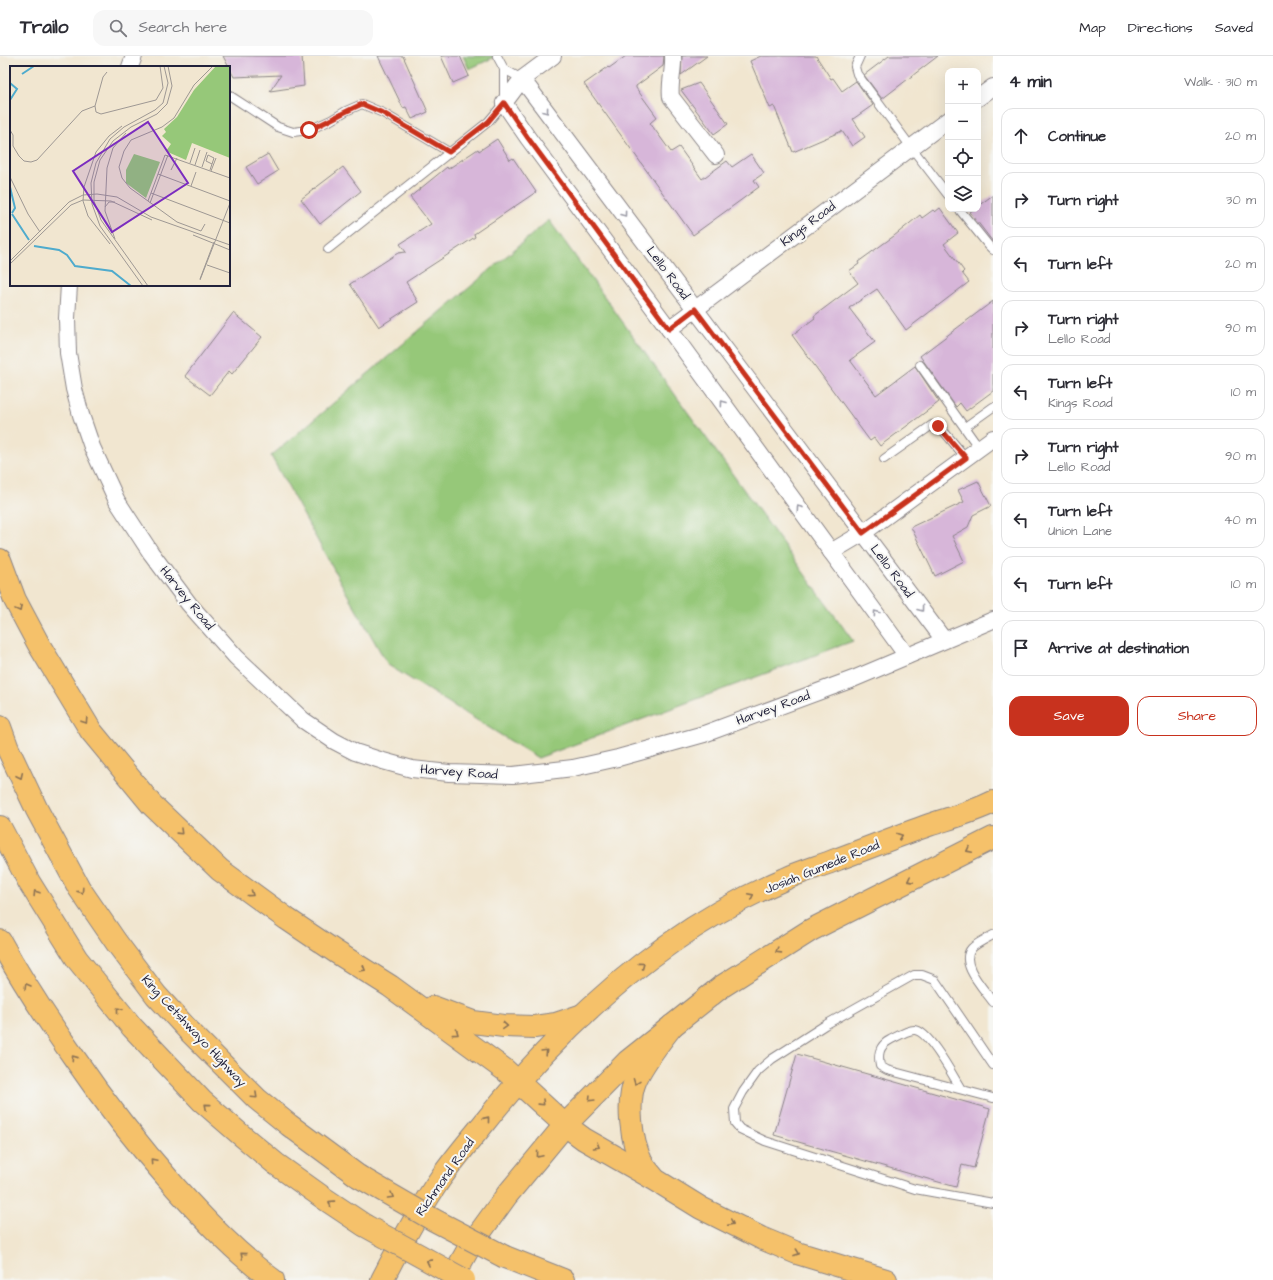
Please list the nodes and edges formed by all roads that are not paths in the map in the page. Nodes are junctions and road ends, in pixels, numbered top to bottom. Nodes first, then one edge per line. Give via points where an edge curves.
1 (134, 56) edge
2 (497, 56) edge
3 (553, 56) edge
4 (673, 56) edge
5 (860, 56) edge
6 (130, 66) edge
7 (504, 69) junction
8 (522, 79) junction
9 (993, 87) edge
10 (230, 96) edge
11 (981, 96) edge
12 (504, 103) junction
13 (945, 122) edge
14 (911, 147) junction
15 (449, 152) junction
16 (716, 155) dead end
17 (945, 191) edge
18 (961, 212) edge
19 (328, 248) dead end
20 (993, 250) edge
21 (69, 286) edge
22 (695, 309) junction
23 (669, 329) junction
24 (920, 365) dead end
25 (993, 407) edge
26 (965, 427) junction
27 (993, 438) edge
28 (979, 448) junction
29 (966, 458) junction
30 (884, 459) dead end
31 (863, 533) junction
32 (831, 552) junction
33 (0, 560) edge
34 (993, 620) edge
35 (944, 640) junction
36 (908, 656) junction
37 (0, 727) edge
38 (993, 802) edge
39 (0, 827) edge
40 (993, 838) edge
41 (992, 938) edge
42 (0, 941) edge
43 (390, 986) junction
44 (993, 1002) edge
45 (583, 1015) junction
46 (672, 1026) junction
47 (993, 1065) edge
48 (518, 1081) junction
49 (961, 1089) junction
50 (993, 1098) edge
51 (565, 1125) junction
52 (654, 1179) junction
53 (993, 1203) edge
54 (270, 1279) edge
55 (382, 1280) edge
56 (451, 1280) edge
57 (464, 1280) edge
58 (563, 1280) edge
59 (886, 1280) edge

1 - 6 street
2 - 7 lane
3 - 8 street
4 - 16 street via 671,97
5 - 14 lane via 855,66 857,74
7 - 8 lane
7 - 12 lane
8 - 12 street
8 -> 22 street, Lello Road
9 - 11 street
10 - 15 lane via 278,127 293,132 309,130 362,104 383,113
12 - 15 lane via 488,122
12 - 23 street
13 - 14 street, Kings Road
14 - 17 lane
14 - 22 street, Kings Road
15 - 19 lane
18 - 20 lane
21 - 36 street, Harvey Road via 68,353 74,389 92,447 117,501 151,553 190,604 236,657 303,720 355,752 412,769 449,773 513,775 573,768 704,734
22 - 23 street, Kings Road
22 - 31 street, Lello Road
32 -> 23 street
24 - 26 lane
25 - 26 lane
26 - 28 lane
27 - 28 street
28 - 29 street
29 - 30 lane via 941,428 932,425
29 - 31 street
31 - 32 street
31 -> 35 street, Lello Road
36 -> 32 street
33 -> 43 main road via 15,600 38,644 91,731 152,805 220,870 287,919
34 - 35 street, Harvey Road
35 - 36 street, Harvey Road
37 -> 58 main road, King Cetshwayo Highway, bridge via 37,810 79,888 116,942 156,995 257,1099 358,1176 505,1257
45 -> 38 main road, Josiah Gumede Road via 636,969 723,910 785,879
57 -> 39 main road, bridge via 325,1199 276,1164 202,1101 132,1027 77,959 29,882
40 -> 46 main road via 811,930 722,987
41 - 44 lane via 972,948 967,962
54 -> 42 main road via 202,1216 135,1141 45,1017
43 -> 45 main road via 440,1010 473,1022 534,1027 556,1024
43 -> 48 main road
48 -> 45 main road, Josiah Gumede Road
46 -> 51 main road via 628,1061
46 -> 52 main road via 636,1080 630,1102 634,1140 642,1163
47 - 53 lane via 935,980 914,975 772,1058 758,1071 743,1092 734,1109 734,1117 740,1129 765,1141 915,1189
48 -> 51 main road
55 -> 48 main road, Richmond Road via 407,1232 440,1179
49 - 49 lane via 887,1070 880,1066 880,1048 886,1042 913,1029 920,1031 930,1040
49 - 50 lane
51 -> 52 main road via 584,1139
51 -> 56 main road via 507,1195 470,1246
52 -> 59 main road via 701,1208 768,1241 797,1253

